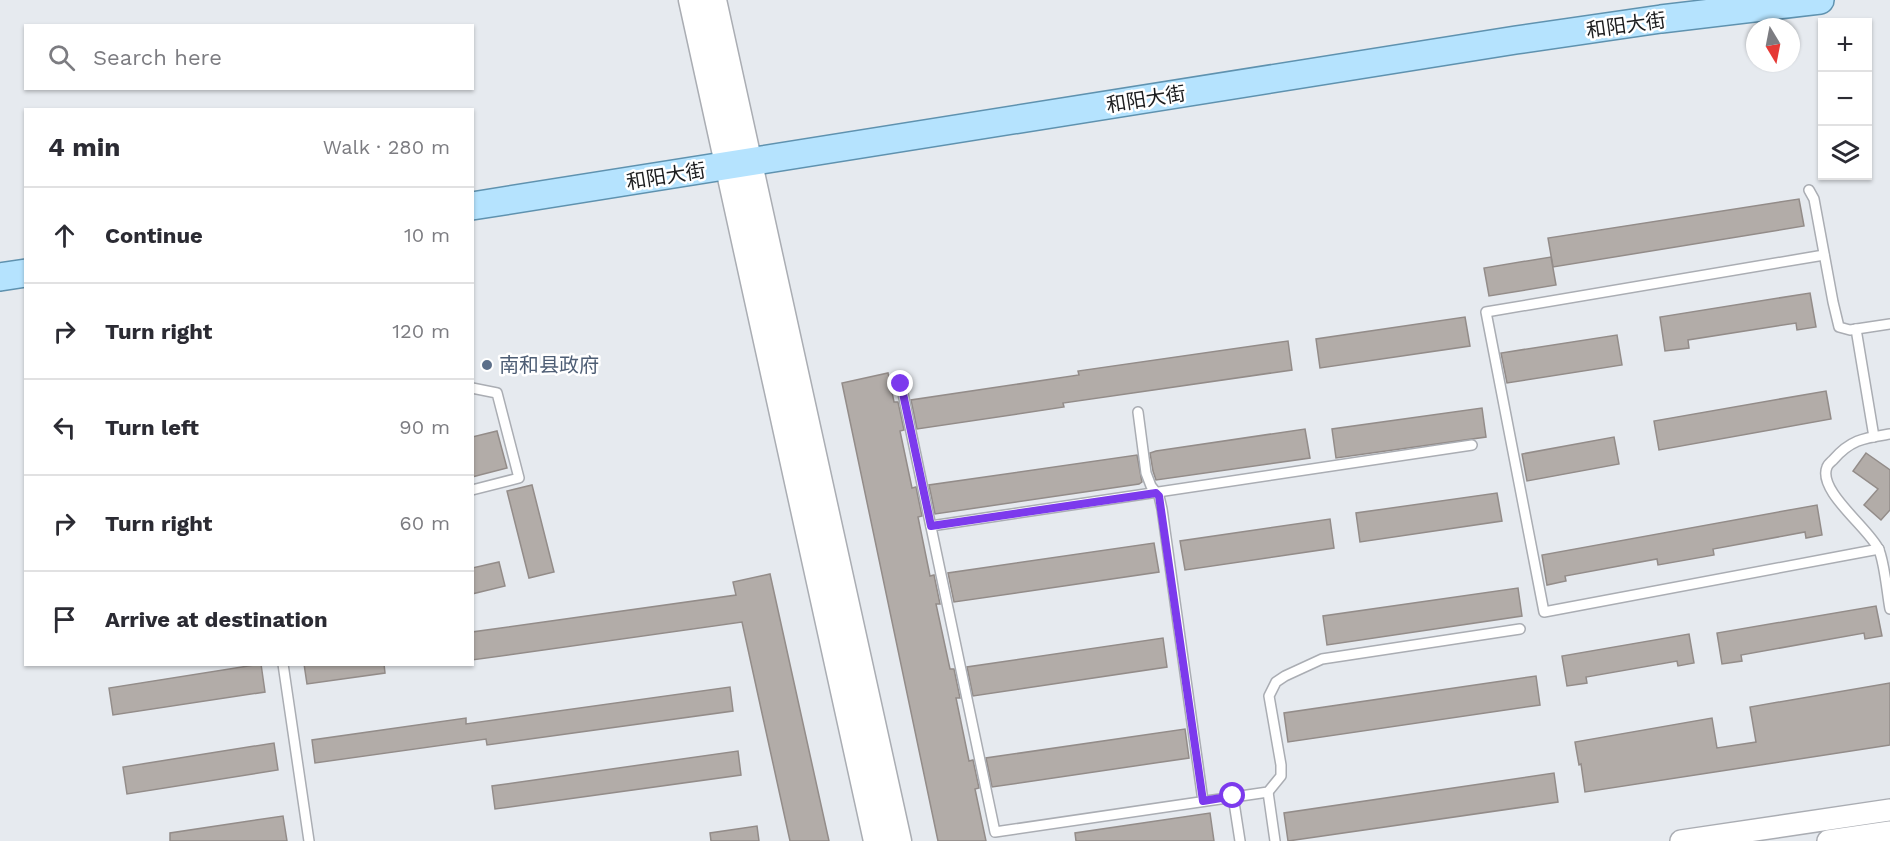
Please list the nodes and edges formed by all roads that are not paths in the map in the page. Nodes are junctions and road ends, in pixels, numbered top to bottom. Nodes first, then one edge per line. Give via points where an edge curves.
1 (691, 0) edge
2 (714, 0) edge
3 (1705, 0) edge
4 (1820, 0) edge
5 (737, 158) junction
6 (1809, 190) dead end
7 (474, 192) edge
8 (474, 206) edge
9 (1824, 255) junction
10 (24, 259) edge
11 (0, 263) edge
12 (24, 273) edge
13 (0, 277) edge
14 (1890, 324) edge
15 (1856, 329) junction
16 (901, 384) dead end
17 (474, 388) edge
18 (1138, 412) dead end
19 (1890, 434) edge
20 (1874, 437) junction
21 (1472, 446) dead end
22 (474, 489) edge
23 (1156, 493) junction
24 (931, 526) junction
25 (1879, 549) junction
26 (1890, 609) edge
27 (1520, 629) dead end
28 (283, 666) edge
29 (1268, 792) junction
30 (1233, 796) junction
31 (1203, 801) junction
32 (1890, 810) edge
33 (1890, 832) edge
34 (309, 841) edge
35 (876, 841) edge
36 (899, 841) edge
37 (1240, 841) edge
38 (1275, 841) edge
39 (1681, 841) edge
40 (1828, 841) edge

1 - 5 main road
2 - 5 main road
3 - 5 main road, 和阳大街 via 1514,26
4 - 5 main road, 和阳大街 via 1516,40
5 - 7 main road, 和阳大街
5 - 8 main road, 和阳大街
5 - 35 main road
5 - 36 main road
6 - 9 lane
9 - 15 lane via 1839,327
9 - 25 lane via 1486,312 1544,612
10 - 11 main road
12 - 13 main road
14 - 15 lane
15 - 20 lane
16 - 24 lane
17 - 22 lane via 497,393 519,478
18 - 23 lane via 1146,473
19 - 20 lane
20 - 25 lane via 1858,440 1841,450 1827,467 1826,475 1834,496
21 - 23 lane
23 - 24 lane
23 - 31 lane via 1162,509
24 - 31 lane via 994,832
25 - 26 lane
27 - 29 lane via 1322,658 1285,676 1276,682 1269,696 1281,776
28 - 34 lane
29 - 30 lane
29 - 38 lane
30 - 31 lane
30 - 37 lane
32 - 39 street
33 - 40 street

